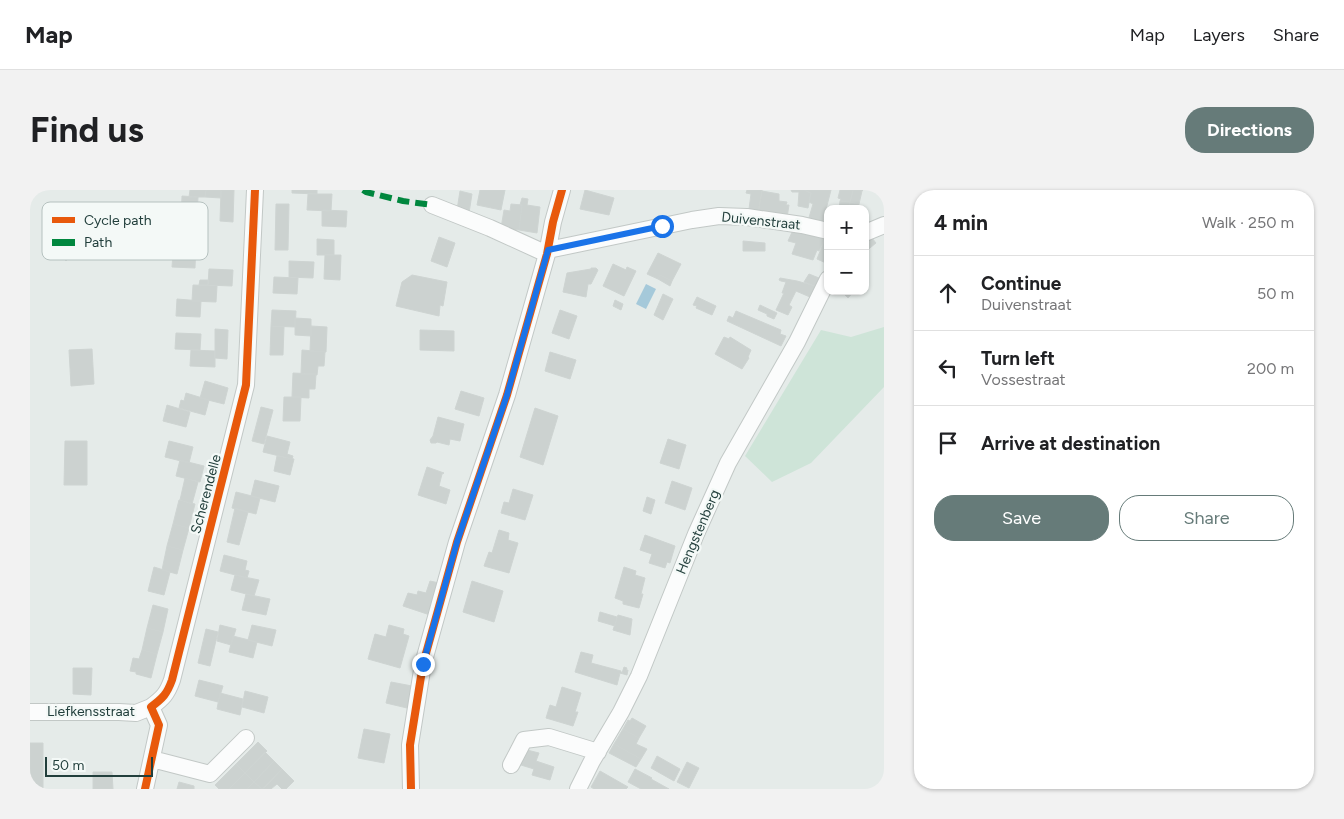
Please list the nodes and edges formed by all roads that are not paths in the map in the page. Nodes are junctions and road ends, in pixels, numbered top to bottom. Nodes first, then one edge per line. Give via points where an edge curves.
1 (255, 190) edge
2 (562, 190) edge
3 (432, 205) dead end
4 (884, 225) edge
5 (824, 230) edge
6 (869, 231) edge
7 (548, 252) junction
8 (824, 287) edge
9 (150, 707) junction
10 (30, 712) edge
11 (246, 738) dead end
12 (598, 752) junction
13 (152, 759) junction
14 (511, 765) dead end
15 (145, 789) edge
16 (411, 789) edge
17 (578, 789) edge

1 - 9 street, Scherendelle via 246,386 172,680 162,699
2 - 7 street
3 - 7 street
4 - 6 street
5 - 7 street, Duivenstraat via 747,217 719,216
7 - 16 street via 510,386 457,542 423,664 410,745
8 - 12 street, Hengstenberg via 797,342 728,463 639,676
9 - 10 street, Liefkensstraat via 136,713
9 - 13 street via 160,725
11 - 13 street via 210,774
12 - 14 street via 549,737 524,740
12 - 17 street, Hengstenberg
13 - 15 street

